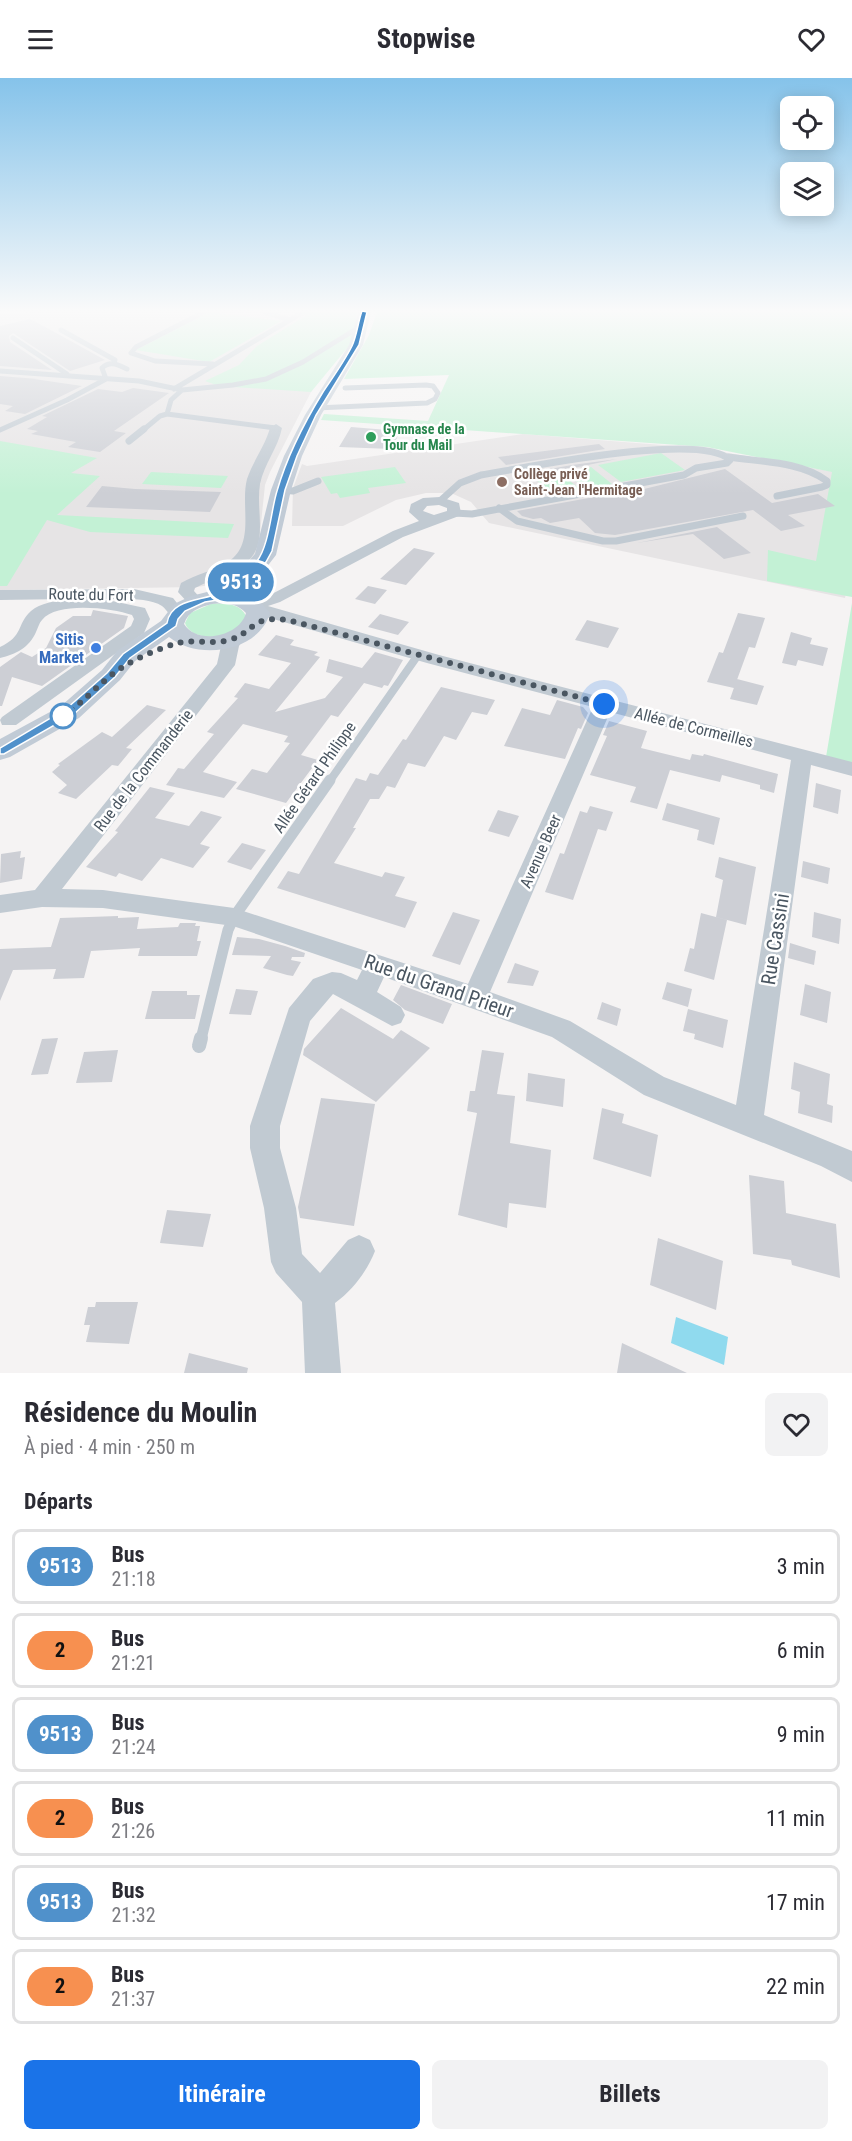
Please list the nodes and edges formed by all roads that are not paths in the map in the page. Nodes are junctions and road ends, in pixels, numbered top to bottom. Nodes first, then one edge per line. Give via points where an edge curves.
1 (32, 372) edge
2 (104, 372) edge
3 (200, 372) edge
4 (280, 372) edge
5 (339, 372) edge
6 (67, 374) joint
7 (106, 379) junction
8 (345, 388) dead end
9 (174, 389) junction
10 (182, 390) junction
11 (316, 408) junction
12 (167, 414) junction
13 (276, 428) joint
14 (0, 430) edge
15 (129, 441) dead end
16 (729, 457) junction
17 (318, 482) dead end
18 (281, 491) junction
19 (777, 496) dead end
20 (440, 501) junction
21 (499, 508) junction
22 (454, 513) junction
23 (743, 516) dead end
24 (417, 521) junction
25 (0, 594) edge
26 (220, 597) junction
27 (258, 608) junction
28 (183, 620) junction
29 (235, 638) junction
30 (0, 653) edge
31 (418, 655) junction
32 (604, 704) junction
33 (12, 724) edge
34 (0, 751) edge
35 (802, 756) junction
36 (852, 768) edge
37 (42, 898) junction
38 (0, 904) edge
39 (234, 917) junction
40 (377, 964) junction
41 (362, 997) junction
42 (475, 997) junction
43 (392, 1015) dead end
44 (199, 1046) dead end
45 (748, 1123) junction
46 (852, 1167) edge
47 (359, 1251) dead end
48 (318, 1295) junction
49 (323, 1373) edge

1 - 6 lane
2 - 7 lane
3 - 9 lane
4 - 10 lane via 233,386
5 - 11 street
6 - 7 lane
7 - 9 lane
7 - 14 lane via 70,401
8 - 11 lane via 426,385 433,386 438,393 427,403
9 - 10 lane
10 - 12 lane via 171,400
11 - 18 street
12 - 13 lane
12 - 15 lane
13 - 28 street via 253,484 249,549 234,564 187,586
16 - 19 lane via 810,471 827,480 822,487
16 - 20 lane via 708,451 657,448 481,475 460,483
16 - 21 lane via 727,463 696,468 684,475
17 - 18 lane
18 - 26 street via 264,559
18 - 27 street via 282,547 275,565 254,585
20 - 22 street via 454,506
20 - 24 street via 419,504 415,510
21 - 22 lane
21 - 23 lane via 517,521 603,541
22 - 24 street
24 - 27 street
25 - 28 street, Route du Fort via 134,594 166,602
26 - 27 street via 237,598
26 - 28 street
27 - 29 street
27 - 31 street, Allée de Cormeilles via 271,620 292,621
28 - 29 street via 207,643
28 - 33 street via 148,654 111,675 70,712
29 - 37 street, Rue de la Commanderie via 226,665
30 - 33 street via 23,641 36,616 64,604 131,609 139,612 142,619 138,629
31 - 32 street, Allée de Cormeilles
31 - 39 lane, Allée Gérard Philippe
32 - 35 street, Allée de Cormeilles
32 - 42 street, Avenue Beer
33 - 34 street
35 - 36 street, Allée de Cormeilles
35 - 45 street, Rue Cassini
37 - 38 street, Rue du Grand Prieur
37 - 39 street, Rue du Grand Prieur via 103,899
39 - 40 street, Rue du Grand Prieur
39 - 44 lane, Allée Gérard Philippe
40 - 41 street
40 - 42 street, Rue du Grand Prieur
41 - 43 street
41 - 48 street via 332,983 322,987 298,1016 265,1126 265,1148 280,1208 287,1262
42 - 45 street, Rue du Grand Prieur via 561,1029 654,1086
45 - 46 street, Rue du Grand Prieur
47 - 48 street via 336,1282
48 - 49 street

